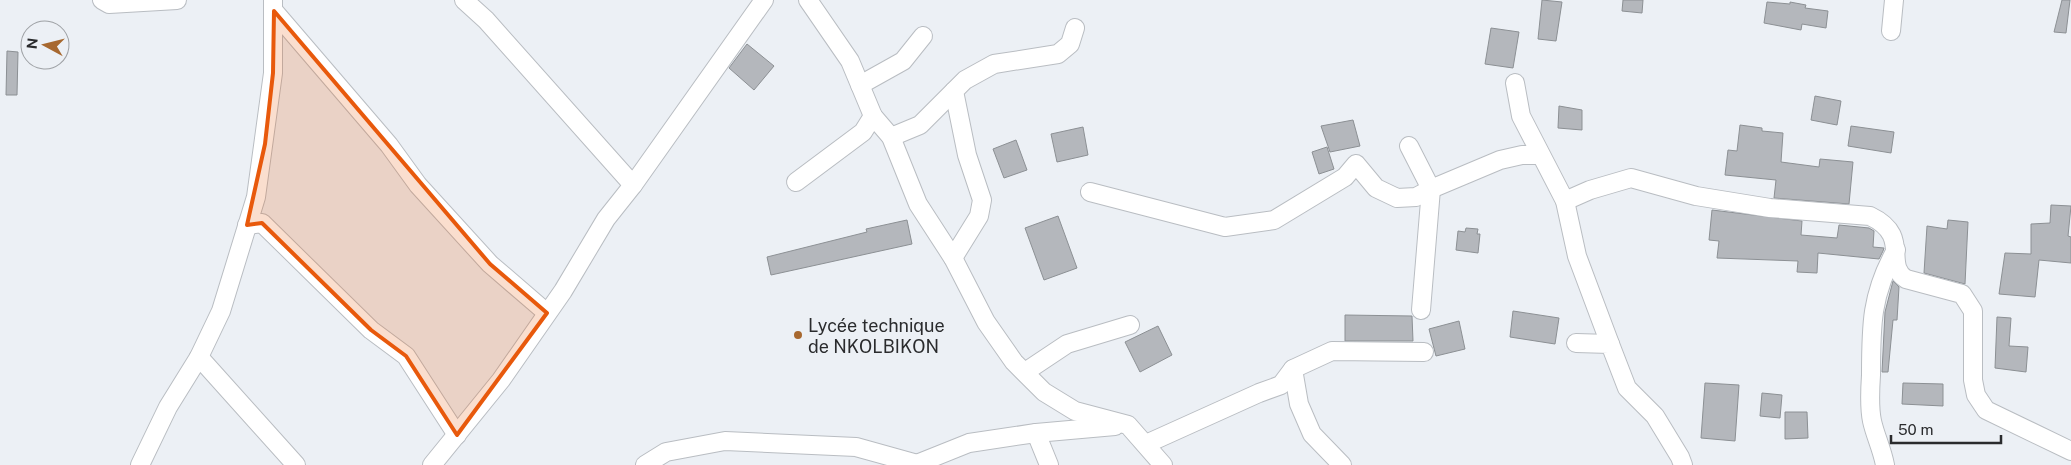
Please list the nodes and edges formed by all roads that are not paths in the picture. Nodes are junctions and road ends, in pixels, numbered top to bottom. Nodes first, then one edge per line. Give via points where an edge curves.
1 (102, 0) edge
2 (177, 0) edge
3 (464, 0) edge
4 (764, 0) edge
5 (1894, 0) edge
6 (812, 2) edge
7 (273, 5) edge
8 (1075, 28) dead end
9 (1891, 31) dead end
10 (923, 36) dead end
11 (1515, 83) dead end
12 (860, 85) junction
13 (954, 91) junction
14 (873, 116) junction
15 (891, 138) junction
16 (1409, 146) dead end
17 (1540, 155) junction
18 (796, 182) dead end
19 (633, 186) junction
20 (1431, 188) junction
21 (1090, 192) dead end
22 (1566, 201) junction
23 (247, 225) junction
24 (1896, 250) junction
25 (953, 258) junction
26 (1421, 310) dead end
27 (547, 313) junction
28 (1130, 326) dead end
29 (1576, 343) dead end
30 (1610, 344) junction
31 (1424, 352) dead end
32 (199, 357) junction
33 (1293, 369) junction
34 (1026, 372) junction
35 (1128, 425) junction
36 (1036, 433) junction
37 (457, 435) junction
38 (1146, 444) junction
39 (2071, 451) edge
40 (915, 464) edge
41 (140, 465) edge
42 (296, 465) edge
43 (432, 465) edge
44 (645, 465) edge
45 (1049, 465) edge
46 (1163, 465) edge
47 (1342, 465) edge
48 (1682, 465) edge
49 (1885, 465) edge

1 - 2 street via 109,4
3 - 19 street via 486,20
4 - 19 street
5 - 9 street
6 - 12 street via 850,61
7 - 23 street via 274,72 256,197
7 - 27 street via 431,199 490,264
8 - 13 street via 1070,44 1058,54 994,64 965,80
10 - 12 street via 903,61
11 - 17 street via 1521,116
12 - 14 street
13 - 15 street via 920,124
13 - 25 street via 967,155 982,200 979,216
14 - 15 street
14 - 18 street via 863,132
15 - 25 street via 918,204
16 - 20 street
17 - 20 street via 1500,160
17 - 22 street
19 - 27 street via 606,219
20 - 21 street via 1416,197 1397,198 1376,188 1356,164 1345,177 1274,220 1224,227
20 - 26 street
22 - 24 street via 1631,178 1696,196 1770,208 1870,216 1889,230 1896,241
22 - 30 street via 1577,256
23 - 32 street via 221,311
23 - 37 street via 262,223 371,330 406,356
24 - 39 street via 1896,268 1900,275 1962,294 1969,302 1973,311 1973,380 1976,395 1986,410
24 - 49 street via 1883,272 1874,300 1871,335 1872,421
25 - 34 street via 986,322 1014,362
27 - 37 street via 501,380
28 - 34 street via 1067,344
29 - 30 street
30 - 48 street via 1627,388 1655,416
31 - 33 street via 1332,351
32 - 41 street via 168,407
32 - 42 street
33 - 38 street via 1281,385
33 - 47 street via 1299,404 1312,434
34 - 35 street via 1044,392 1075,411
35 - 36 street
35 - 38 street
36 - 40 street via 969,443
36 - 45 street
37 - 43 street
38 - 46 street
40 - 44 street via 856,447 725,441 666,452

